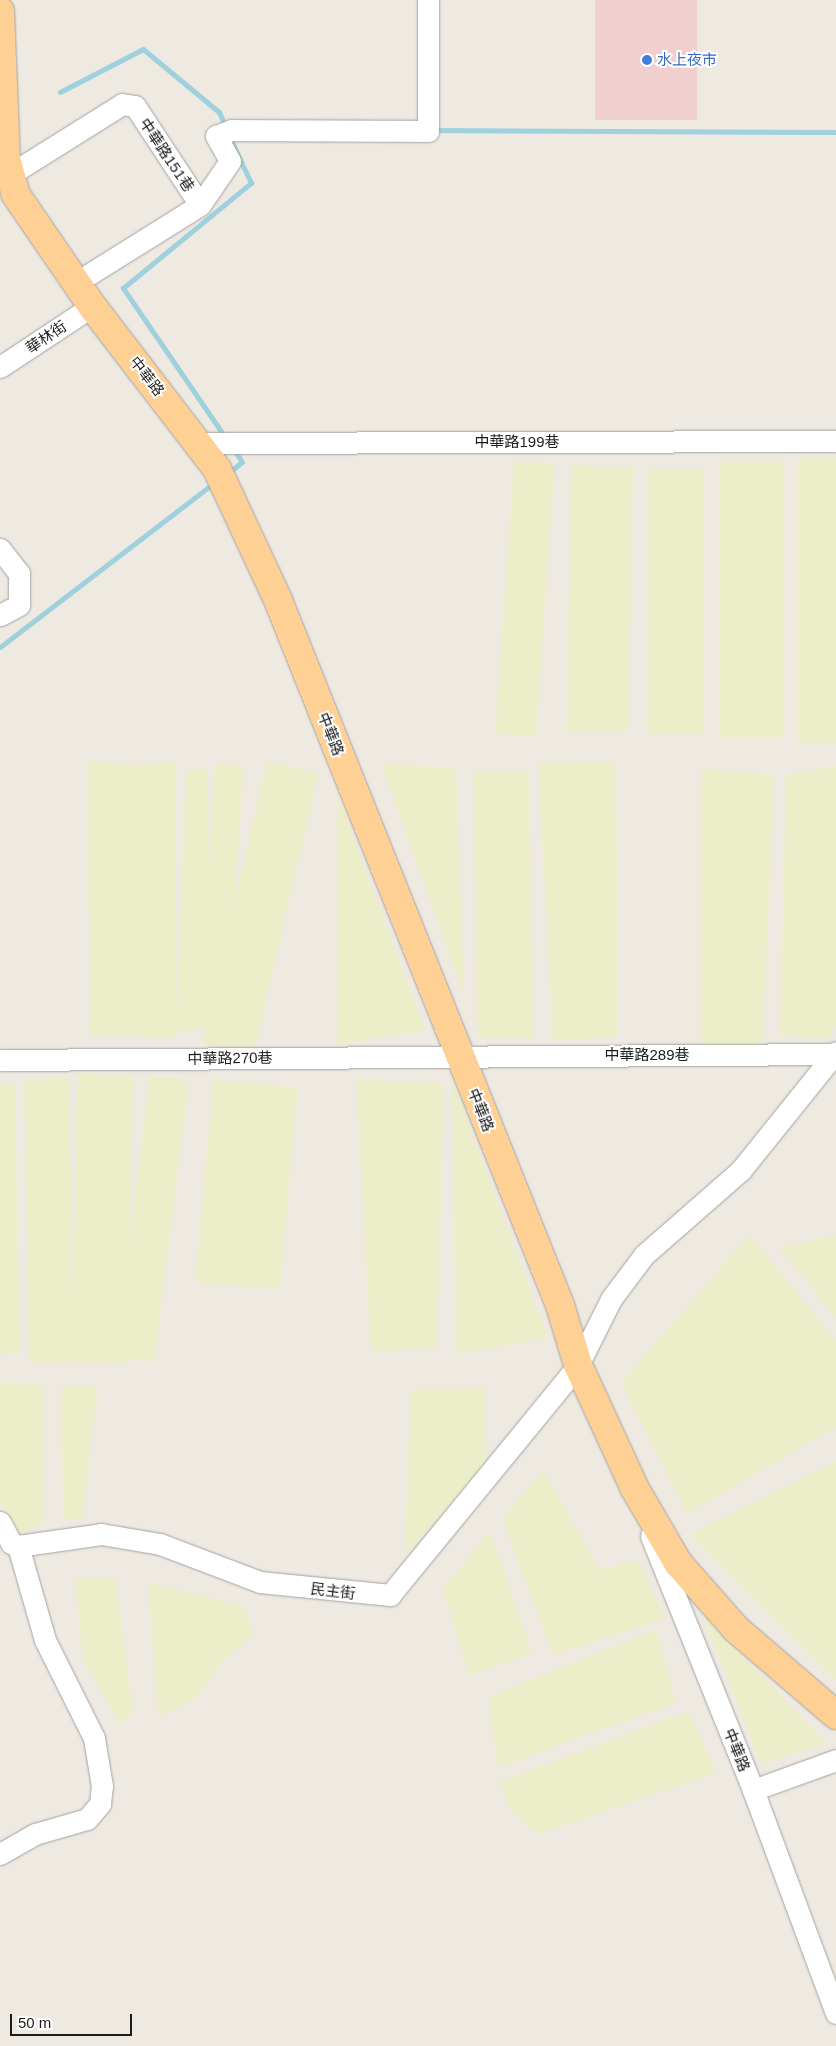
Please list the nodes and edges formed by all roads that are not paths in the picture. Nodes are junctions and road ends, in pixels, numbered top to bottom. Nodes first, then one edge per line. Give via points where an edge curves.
1 (428, 0) edge
2 (0, 11) edge
3 (5, 160) edge
4 (200, 205) junction
5 (77, 282) junction
6 (92, 306) junction
7 (0, 367) edge
8 (836, 441) edge
9 (198, 443) junction
10 (0, 549) edge
11 (0, 615) edge
12 (835, 1054) edge
13 (460, 1056) junction
14 (0, 1060) edge
15 (578, 1365) junction
16 (635, 1489) junction
17 (0, 1522) edge
18 (18, 1546) junction
19 (836, 1715) edge
20 (836, 1760) edge
21 (753, 1790) junction
22 (0, 1854) edge
23 (836, 2013) edge

1 - 4 street via 428,131 232,130 216,136 230,161
2 - 3 main road, 中華路
3 - 4 street, 中華路151巷 via 122,104 135,106
3 - 5 main road, 中華路 via 16,195
4 - 5 street, 中華路151巷
5 - 6 main road, 中華路
6 - 7 street, 華林街
6 - 9 main road, 中華路
8 - 9 street, 中華路199巷
9 - 13 main road, 中華路 via 217,469 278,600
10 - 11 street via 19,573 19,604
12 - 13 street, 中華路289巷
12 - 15 street via 741,1170 644,1255 611,1299
13 - 14 street, 中華路270巷
13 - 15 main road, 中華路 via 560,1305
15 - 16 main road, 中華路
15 - 18 street, 民主街 via 390,1595 260,1582 160,1544 101,1534
16 - 19 main road, 中華路 via 678,1563 729,1622
16 - 21 street, 中華路
17 - 18 street
18 - 22 street via 45,1640 94,1738 102,1786 95,1813 55,1832 35,1834
20 - 21 street
21 - 23 street, 中華路

